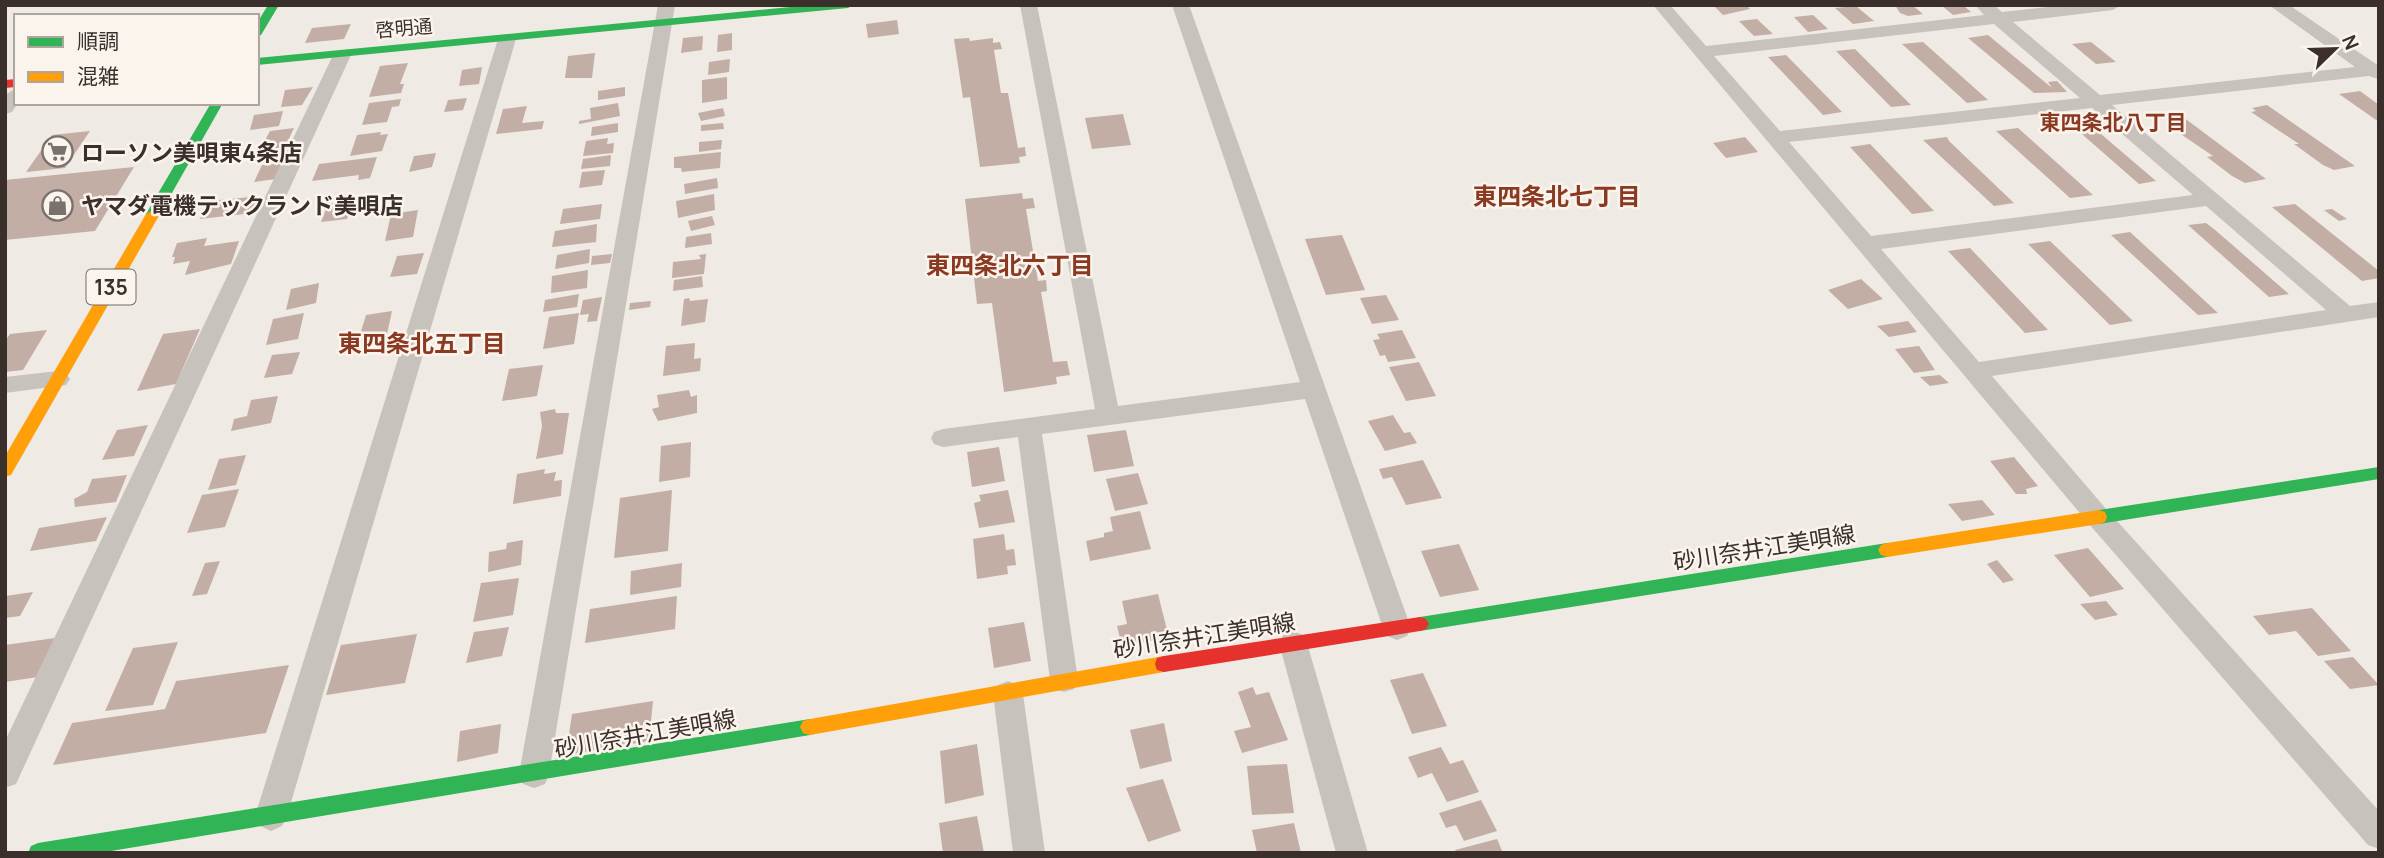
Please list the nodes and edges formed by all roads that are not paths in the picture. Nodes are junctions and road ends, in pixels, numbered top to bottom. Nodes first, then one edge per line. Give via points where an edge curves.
1 (274, 5) edge
2 (848, 5) edge
3 (1028, 5) edge
4 (1180, 5) edge
5 (1661, 5) edge
6 (1983, 5) edge
7 (2113, 5) edge
8 (2277, 5) edge
9 (808, 7) edge
10 (665, 15) edge
11 (2000, 20) junction
12 (259, 30) edge
13 (507, 39) junction
14 (1700, 52) junction
15 (342, 55) junction
16 (259, 62) edge
17 (2376, 72) edge
18 (2098, 103) junction
19 (216, 105) edge
20 (1773, 138) junction
21 (2210, 199) junction
22 (1864, 244) junction
23 (2379, 309) edge
24 (2345, 314) junction
25 (1975, 371) junction
26 (58, 379) junction
27 (5, 385) edge
28 (1314, 389) junction
29 (1108, 416) junction
30 (1029, 427) junction
31 (943, 438) dead end
32 (5, 471) edge
33 (2379, 473) edge
34 (2098, 517) junction
35 (1397, 628) junction
36 (1293, 643) junction
37 (1065, 680) junction
38 (1008, 694) junction
39 (5, 774) edge
40 (534, 775) junction
41 (2367, 805) edge
42 (271, 816) junction
43 (2379, 834) edge
44 (38, 853) edge
45 (1029, 853) edge
46 (1352, 853) edge

1 - 12 main road
2 - 9 main road, 啓明通
3 - 29 street
4 - 28 street
5 - 14 street
6 - 11 street
7 - 11 street
8 - 17 street
9 - 10 main road, 啓明通
10 - 13 main road, 啓明通
10 - 40 street
11 - 14 street
11 - 18 street
13 - 15 main road, 啓明通
13 - 42 street
14 - 20 street
15 - 16 main road, 啓明通
15 - 39 street
17 - 18 street
18 - 20 street
18 - 21 street
19 - 26 main road, 135
20 - 22 street
21 - 22 street
21 - 24 street
22 - 25 street
23 - 24 street
24 - 25 street
25 - 34 street
26 - 27 street
26 - 32 main road, 135
28 - 29 street
28 - 35 street
29 - 30 street
30 - 31 street
30 - 37 street
33 - 34 main road, 砂川奈井江美唄線
34 - 35 main road, 砂川奈井江美唄線
34 - 41 street
35 - 36 main road, 砂川奈井江美唄線
36 - 37 main road, 砂川奈井江美唄線
36 - 46 street
37 - 38 main road, 砂川奈井江美唄線
38 - 40 main road, 砂川奈井江美唄線
38 - 45 street
40 - 42 main road, 砂川奈井江美唄線
41 - 43 street
42 - 44 main road, 砂川奈井江美唄線

